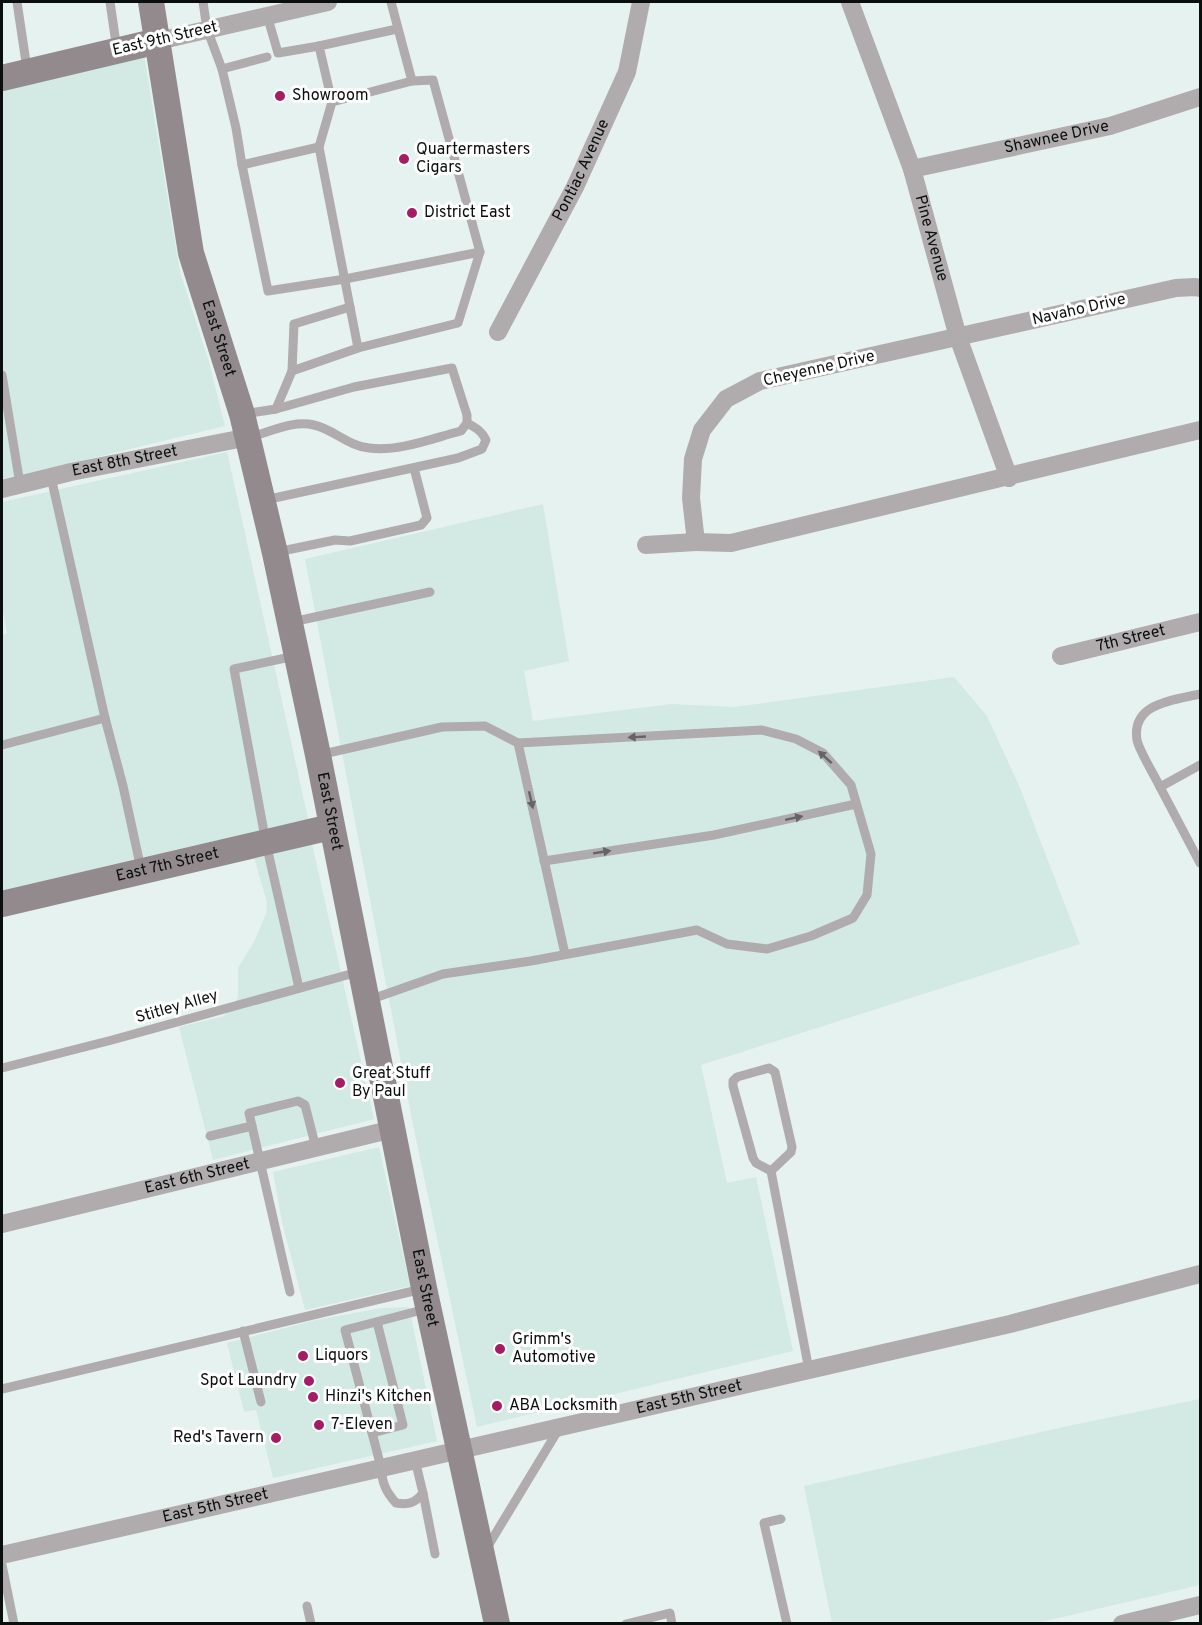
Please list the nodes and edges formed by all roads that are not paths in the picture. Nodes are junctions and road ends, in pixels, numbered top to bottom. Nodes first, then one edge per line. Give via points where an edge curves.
1 (17, 2) edge
2 (110, 2) edge
3 (151, 2) edge
4 (203, 2) edge
5 (328, 2) edge
6 (391, 2) edge
7 (641, 2) edge
8 (850, 2) edge
9 (267, 15) junction
10 (207, 29) junction
11 (397, 29) junction
12 (158, 41) junction
13 (319, 46) junction
14 (117, 50) junction
15 (267, 57) dead end
16 (222, 69) junction
17 (27, 71) junction
18 (2, 78) edge
19 (412, 81) junction
20 (1200, 98) edge
21 (332, 102) junction
22 (319, 147) junction
23 (242, 165) junction
24 (912, 169) junction
25 (480, 252) junction
26 (345, 279) junction
27 (1200, 288) edge
28 (350, 307) junction
29 (498, 332) dead end
30 (958, 337) junction
31 (358, 348) junction
32 (292, 371) junction
33 (2, 375) edge
34 (276, 409) junction
35 (467, 423) junction
36 (246, 426) junction
37 (1200, 430) edge
38 (414, 468) junction
39 (51, 477) junction
40 (1009, 478) junction
41 (20, 484) junction
42 (2, 489) edge
43 (263, 501) junction
44 (696, 542) junction
45 (646, 545) dead end
46 (275, 553) junction
47 (430, 592) dead end
48 (1200, 622) edge
49 (290, 623) junction
50 (297, 656) junction
51 (1061, 656) dead end
52 (1200, 694) edge
53 (105, 718) junction
54 (518, 743) junction
55 (2, 745) edge
56 (318, 755) junction
57 (1200, 765) edge
58 (1160, 787) junction
59 (856, 804) junction
60 (331, 827) junction
61 (266, 843) junction
62 (544, 861) junction
63 (1200, 863) edge
64 (142, 872) junction
65 (2, 904) edge
66 (565, 954) junction
67 (360, 971) junction
68 (299, 988) junction
69 (367, 1000) junction
70 (2, 1068) edge
71 (252, 1126) junction
72 (393, 1129) junction
73 (210, 1136) dead end
74 (316, 1148) junction
75 (261, 1161) junction
76 (771, 1171) junction
77 (2, 1224) edge
78 (1200, 1274) edge
79 (290, 1292) dead end
80 (426, 1298) junction
81 (377, 1322) junction
82 (243, 1331) junction
83 (808, 1370) junction
84 (2, 1389) edge
85 (261, 1402) dead end
86 (561, 1426) junction
87 (372, 1433) junction
88 (459, 1449) junction
89 (414, 1460) junction
90 (381, 1467) junction
91 (423, 1493) junction
92 (781, 1519) dead end
93 (2, 1554) edge
94 (435, 1554) dead end
95 (482, 1556) junction
96 (2, 1564) edge
97 (1200, 1605) edge
98 (307, 1606) dead end
99 (14, 1623) edge
100 (311, 1623) edge
101 (497, 1623) edge
102 (626, 1623) edge
103 (672, 1623) edge
104 (787, 1623) edge
105 (1122, 1623) edge

1 - 17 lane
2 - 14 lane
3 - 12 main road, East Street
4 - 10 lane
5 - 9 street, East 9th Street
6 - 11 lane
7 - 29 street, Pontiac Avenue via 627,72 575,187
8 - 24 street, Pine Avenue
9 - 10 street, East 9th Street
9 - 13 lane via 278,53
10 - 12 street, East 9th Street
10 - 16 lane
11 - 13 lane
11 - 19 lane
12 - 14 main road, East 9th Street
12 - 36 main road, East Street via 191,253
13 - 21 lane
14 - 17 main road, East 9th Street
15 - 16 lane
16 - 23 lane
17 - 18 main road, East 9th Street
19 - 21 lane
19 - 25 lane via 433,80
20 - 24 street, Shawnee Drive via 1110,126
21 - 22 lane
22 - 23 lane
22 - 26 lane
23 - 26 lane via 268,291
24 - 30 street, Pine Avenue
25 - 26 lane
25 - 31 lane via 458,323
26 - 28 lane
27 - 30 street, Navaho Drive via 1176,288
28 - 31 lane
28 - 32 lane via 294,324
30 - 40 street, Pine Avenue
30 - 44 street, Cheyenne Drive via 760,381 726,399 702,430 693,459 691,498
31 - 32 lane
32 - 34 lane
33 - 41 lane
34 - 35 lane via 354,387 452,368
34 - 36 lane
35 - 36 lane via 461,431 397,447 371,449 354,445 315,425
35 - 38 lane via 484,434 482,449
36 - 39 street, East 8th Street
36 - 43 main road, East Street
37 - 40 street
38 - 43 lane
38 - 46 lane via 427,518 422,525
39 - 41 street, East 8th Street
39 - 53 lane
40 - 44 street via 731,543
41 - 42 street, East 8th Street
43 - 46 main road, East Street
44 - 45 street
46 - 49 main road, East Street
47 - 49 lane
48 - 51 street, 7th Street
49 - 50 main road, East Street
50 - 56 main road, East Street
50 - 61 lane via 234,669
52 - 58 lane via 1149,708 1139,721 1137,741
53 - 55 lane
53 - 64 lane
54 - 56 lane via 485,726 442,727
59 -> 54 lane via 851,785 824,753 796,739 762,730
54 -> 62 lane
56 - 60 main road, East Street
57 - 58 lane
58 - 63 lane
62 -> 59 lane via 714,835
59 - 66 lane via 871,854 867,895 853,918 766,950 727,944 697,930
60 - 61 main road, East 7th Street
60 - 67 main road, East Street
61 - 64 main road, East 7th Street
61 - 68 lane
62 - 66 lane
64 - 65 main road, East 7th Street
66 - 69 lane via 443,974
67 - 68 lane, Stitley Alley
67 - 69 main road, East Street
68 - 70 lane, Stitley Alley
69 - 72 main road, East Street
71 - 73 lane
71 - 74 lane via 249,1113 298,1101 305,1105
71 - 75 lane
72 - 74 street, East 6th Street
72 - 80 main road, East Street
74 - 75 street, East 6th Street
75 - 77 street, East 6th Street
75 - 79 lane
76 - 76 lane via 753,1158 733,1086 737,1077 768,1068 774,1072 792,1147 792,1152
76 - 83 lane
78 - 83 street, East 5th Street via 1010,1324
80 - 81 lane
80 - 82 lane
80 - 88 main road, East Street
81 - 87 lane via 403,1425
81 - 87 lane via 345,1330
82 - 84 lane
82 - 85 lane
83 - 86 street, East 5th Street
86 - 88 street, East 5th Street
86 - 95 lane
87 - 90 lane
88 - 89 street, East 5th Street
88 - 95 main road, East Street
89 - 90 street, East 5th Street
89 - 91 lane
90 - 91 lane via 384,1487 396,1503 416,1502
90 - 93 street, East 5th Street
91 - 94 lane
92 - 104 lane via 764,1523
95 - 101 main road, East Street
96 - 99 lane
97 - 105 street
98 - 100 lane
102 - 103 lane via 670,1613

